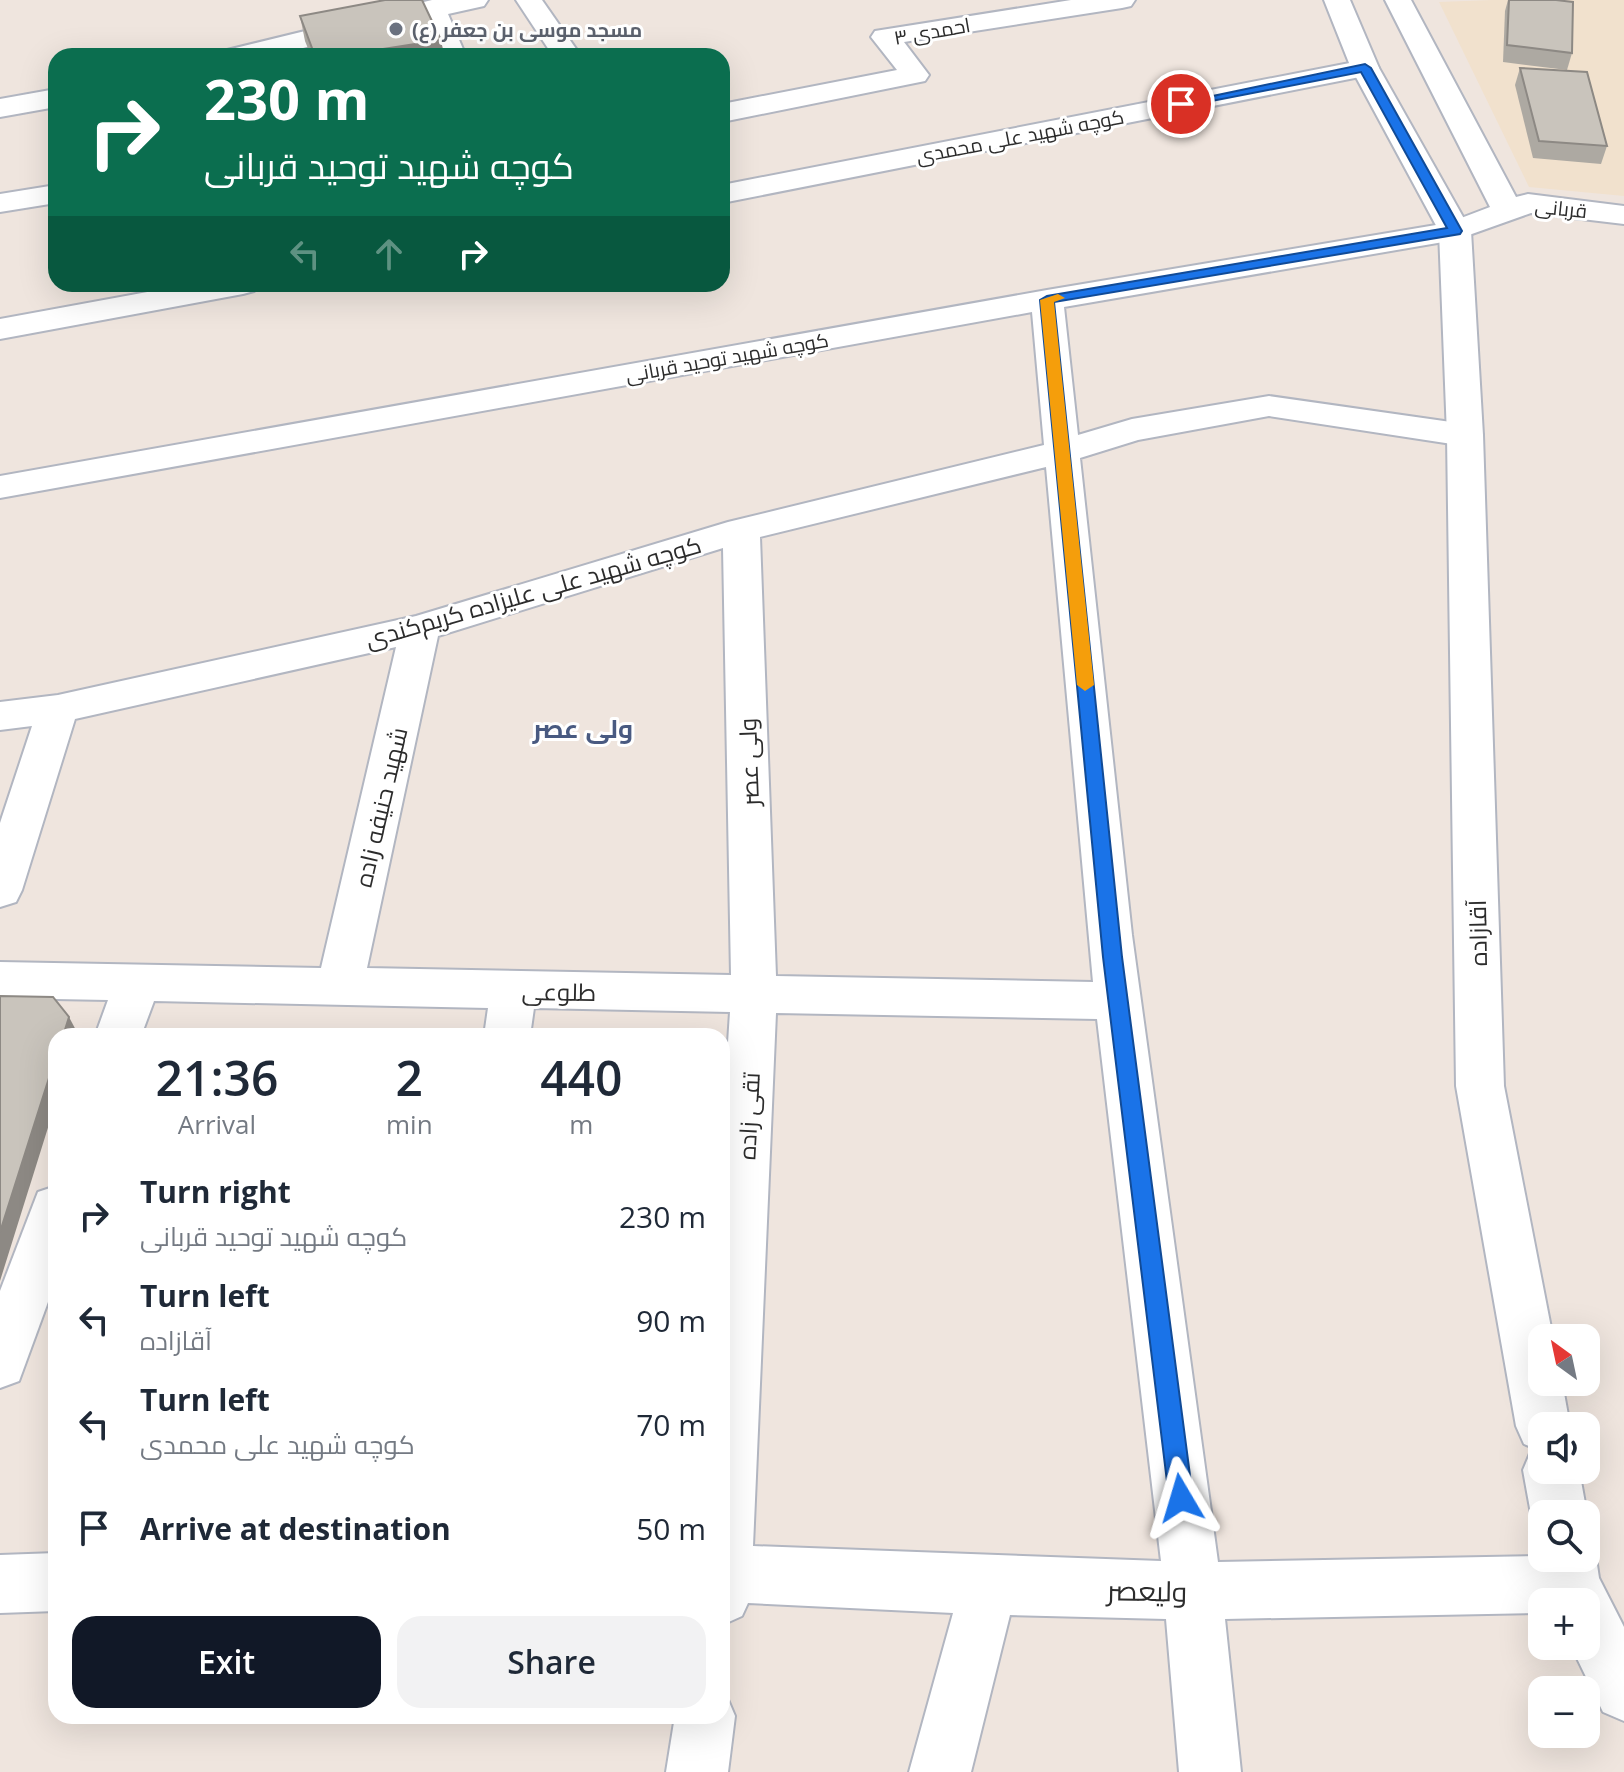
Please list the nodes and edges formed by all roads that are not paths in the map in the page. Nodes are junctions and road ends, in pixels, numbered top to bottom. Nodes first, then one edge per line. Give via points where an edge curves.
1 (475, 0) edge
2 (529, 0) edge
3 (1122, 0) edge
4 (1337, 0) edge
5 (1398, 0) edge
6 (397, 7) edge
7 (432, 8) junction
8 (263, 48) edge
9 (449, 48) edge
10 (562, 48) edge
11 (1365, 68) junction
12 (48, 99) edge
13 (0, 108) edge
14 (730, 111) edge
15 (730, 192) edge
16 (48, 195) edge
17 (0, 203) edge
18 (1508, 211) junction
19 (1624, 215) edge
20 (1455, 231) junction
21 (200, 292) edge
22 (1047, 300) junction
23 (0, 329) edge
24 (1465, 435) junction
25 (1062, 452) junction
26 (0, 487) edge
27 (741, 530) junction
28 (420, 628) junction
29 (58, 709) junction
30 (0, 716) edge
31 (0, 890) edge
32 (0, 980) edge
33 (138, 983) junction
34 (340, 986) junction
35 (513, 990) junction
36 (754, 994) junction
37 (1117, 1001) junction
38 (121, 1028) edge
39 (508, 1028) edge
40 (48, 1230) edge
41 (0, 1361) edge
42 (1540, 1412) edge
43 (730, 1448) edge
44 (730, 1581) edge
45 (48, 1582) edge
46 (0, 1584) edge
47 (989, 1586) junction
48 (1528, 1589) edge
49 (1193, 1591) junction
50 (1600, 1640) edge
51 (1624, 1691) edge
52 (704, 1724) edge
53 (697, 1772) edge
54 (940, 1772) edge
55 (1210, 1772) edge

1 - 7 street
2 - 10 street
3 - 14 street, احمدی ۳ via 885,37 915,75
4 - 11 street, آقازاده
5 - 18 street
6 - 7 street
6 - 8 street
7 - 9 street
11 - 15 street, کوچه شهید علی محمدی
11 - 20 street, آقازاده
12 - 13 street
16 - 17 street
18 - 19 street, قربانی via 1528,203
18 - 20 street, قربانی
20 - 22 street, کوچه شهید توحید قربانی
20 - 24 street, آقازاده
21 - 23 street
22 - 25 street
22 - 26 street, کوچه شهید توحید قربانی
24 - 25 street via 1269,406 1132,430
24 - 42 street, آقازاده via 1480,1086
25 - 27 street, کوچه شهید علی علیزاده کریم‌کندی
25 - 37 street
27 - 28 street, کوچه شهید علی علیزاده کریم‌کندی
27 - 36 street, ولی عصر
28 - 29 street, کوچه شهید علی علیزاده کریم‌کندی
28 - 34 street, شهید حنیفه زاده
29 - 30 street, کوچه شهید علی علیزاده کریم‌کندی
29 - 31 street
32 - 33 street, طلوعی
33 - 34 street, طلوعی
33 - 38 street
34 - 35 street, طلوعی
35 - 36 street, طلوعی
35 - 39 street
36 - 37 street, طلوعی
36 - 43 street, تقی زاده
37 - 49 street
40 - 41 street
44 - 47 street, ولیعصر
45 - 46 street
47 - 49 street, ولیعصر
47 - 54 street
48 - 49 street, ولیعصر
49 - 55 street
50 - 51 street
52 - 53 street

